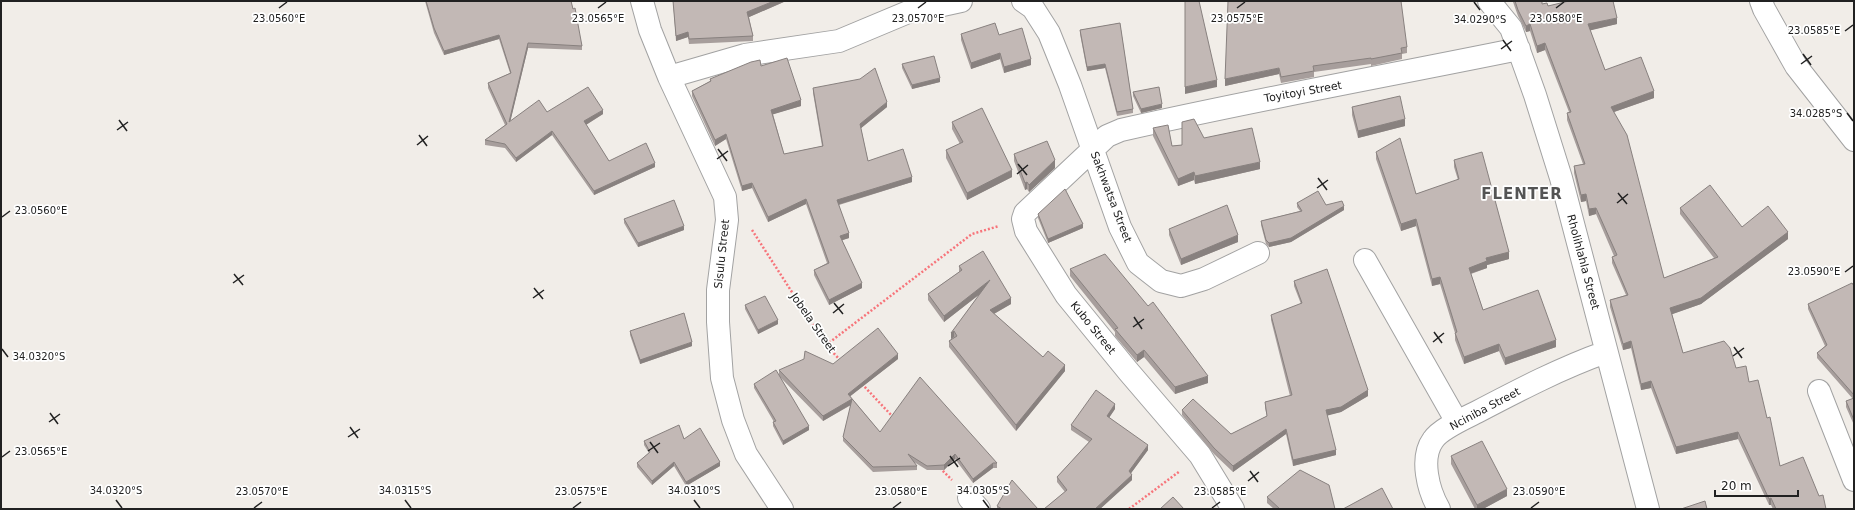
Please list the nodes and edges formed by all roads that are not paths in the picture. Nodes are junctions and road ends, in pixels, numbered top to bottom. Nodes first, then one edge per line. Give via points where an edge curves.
1 (642, 1) edge
2 (961, 1) edge
3 (1489, 1) edge
4 (1761, 1) edge
5 (1028, 4) edge
6 (908, 5) edge
7 (1519, 49) junction
8 (668, 77) junction
9 (1854, 140) edge
10 (1093, 150) junction
11 (1258, 253) dead end
12 (1365, 260) dead end
13 (1606, 352) junction
14 (1819, 392) dead end
15 (1457, 422) junction
16 (1854, 480) edge
17 (782, 509) edge
18 (1233, 509) edge
19 (1438, 509) edge
20 (1648, 509) edge

1 - 8 street, Sisulu Street
2 - 6 street via 920,10
3 - 7 street, Rholihlahla Street via 1511,28
4 - 9 street via 1796,66
5 - 10 street, Sakhwatsa Street via 1049,33
6 - 8 street via 839,42 745,55
7 - 10 street, Toyitoyi Street via 1242,103 1121,130 1107,136
7 - 13 street, Rholihlahla Street via 1561,178
8 - 17 street, Sisulu Street via 725,197 727,220 718,290 718,322 722,378 733,420 746,454
10 - 11 street, Sakhwatsa Street via 1120,227 1138,263 1161,281 1181,286 1204,280
10 - 18 street, Kubo Street via 1029,210 1023,219 1026,231 1066,295 1200,456
12 - 15 street
13 - 15 street, Nciniba Street via 1562,370
13 - 20 street, Rholihlahla Street
14 - 16 street
15 - 19 street, Nciniba Street via 1434,438 1425,458 1427,475

